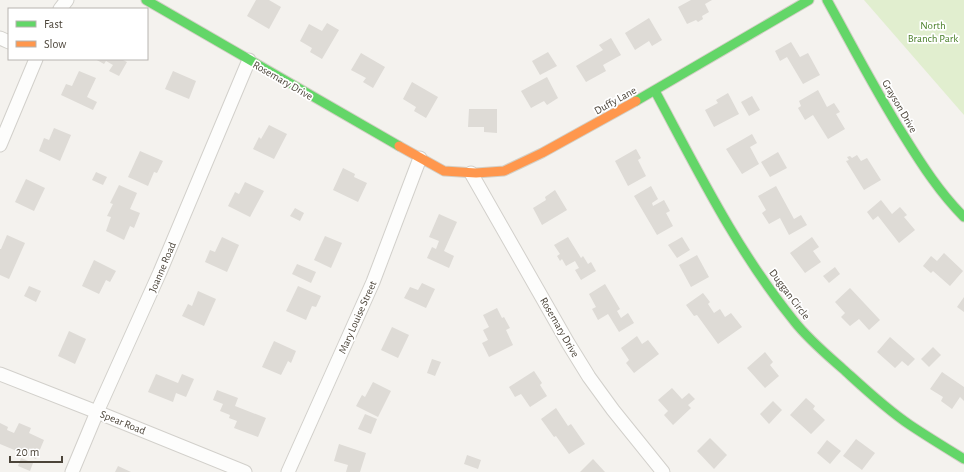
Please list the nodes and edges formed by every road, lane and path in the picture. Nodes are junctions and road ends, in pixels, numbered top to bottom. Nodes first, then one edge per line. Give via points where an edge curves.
1 (67, 0) edge
2 (146, 0) edge
3 (809, 0) edge
4 (827, 0) edge
5 (61, 8) edge
6 (36, 60) edge
7 (249, 60) junction
8 (656, 92) junction
9 (0, 145) edge
10 (420, 158) junction
11 (471, 173) junction
12 (964, 217) edge
13 (0, 374) edge
14 (97, 412) junction
15 (964, 460) edge
16 (72, 472) edge
17 (245, 472) edge
18 (288, 472) edge
19 (663, 472) edge

1 - 5 street
2 - 7 street, Rosemary Drive
3 - 8 street, Duffy Lane
4 - 12 street, Grayson Drive via 895,123 926,171
6 - 9 street
7 - 10 street, Rosemary Drive
7 - 14 street, Joanne Road via 160,272
8 - 11 street, Duffy Lane via 504,171
8 - 15 street, Duggan Circle via 730,228 794,321 821,350 882,404
10 - 11 street, Duffy Lane via 444,171
10 - 18 street, Mary Louise Street via 373,282
11 - 19 street, Rosemary Drive via 589,377
13 - 14 street, Spear Road
14 - 16 street, Joanne Road
14 - 17 street, Spear Road

